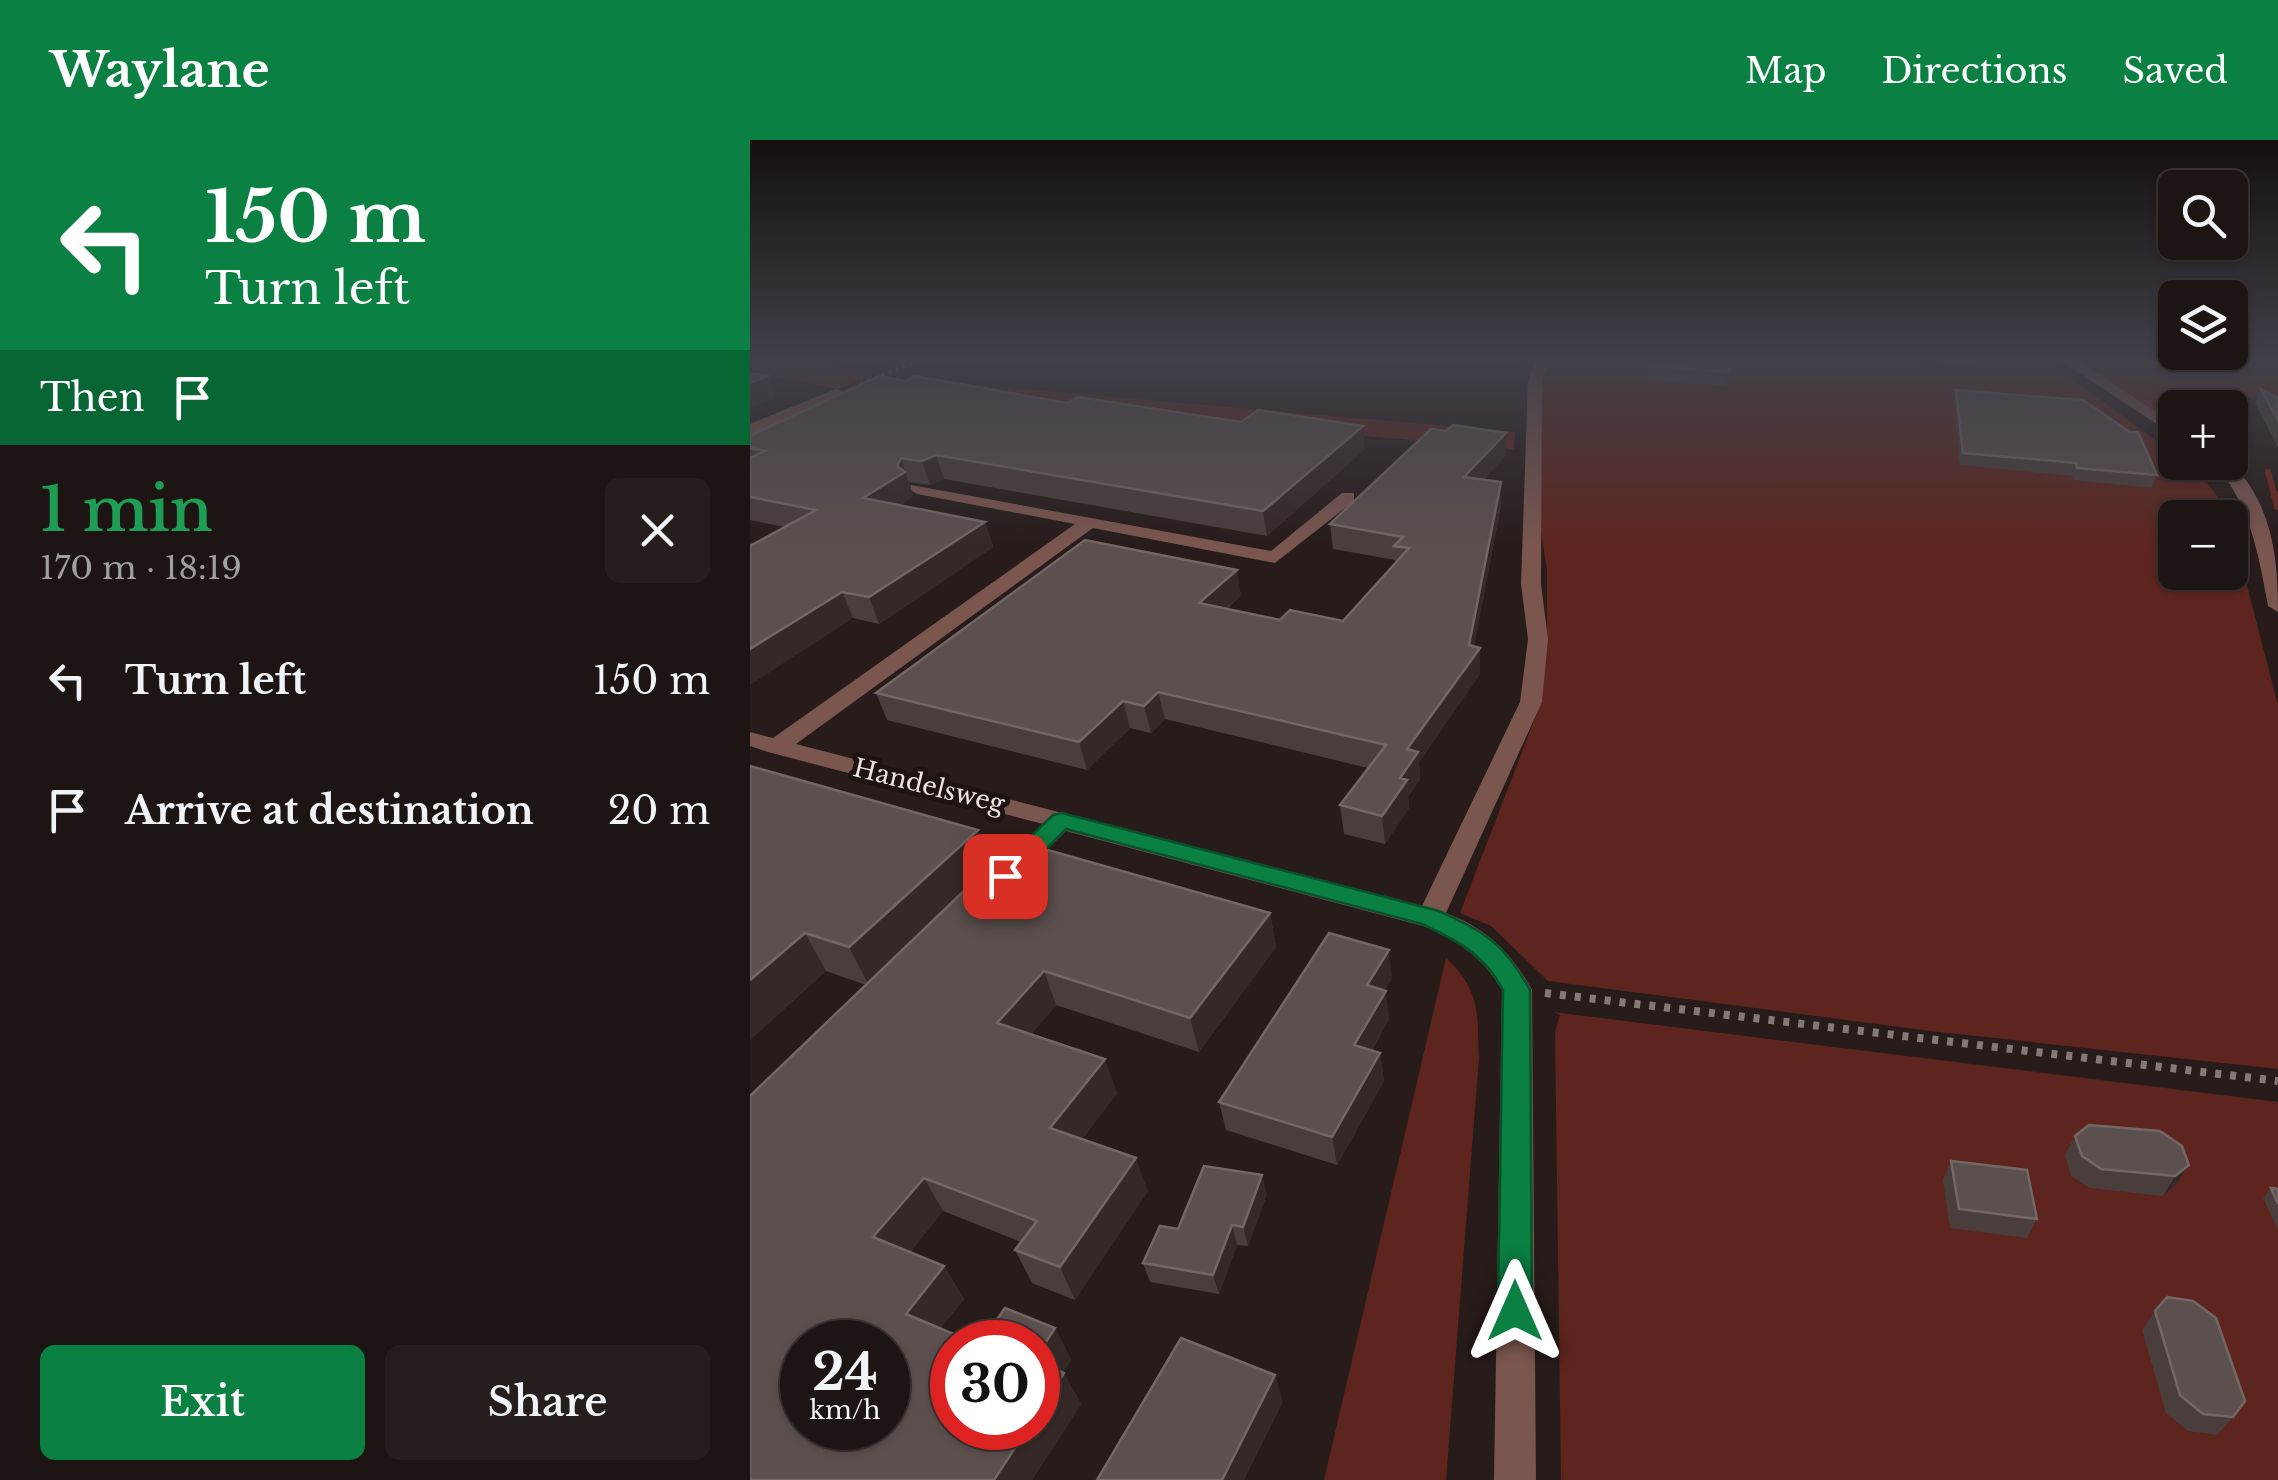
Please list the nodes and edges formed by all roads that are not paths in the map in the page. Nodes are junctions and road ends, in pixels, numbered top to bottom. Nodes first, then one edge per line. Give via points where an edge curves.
1 (1533, 423) edge
2 (2236, 480) edge
3 (917, 489) edge
4 (1348, 497) dead end
5 (1088, 523) junction
6 (2278, 606) edge
7 (750, 739) edge
8 (776, 746) junction
9 (1062, 820) junction
10 (991, 890) edge
11 (1430, 918) junction
12 (1514, 1480) edge

1 - 11 street via 1531,584 1538,639 1531,702
2 - 6 street via 2264,530
3 - 5 street
4 - 5 street via 1275,557
5 - 8 street
7 - 8 street, Handelsweg
8 - 9 street, Handelsweg
9 - 10 street
9 - 11 street, Handelsweg
11 - 12 street, Handelsweg via 1480,941 1517,990

